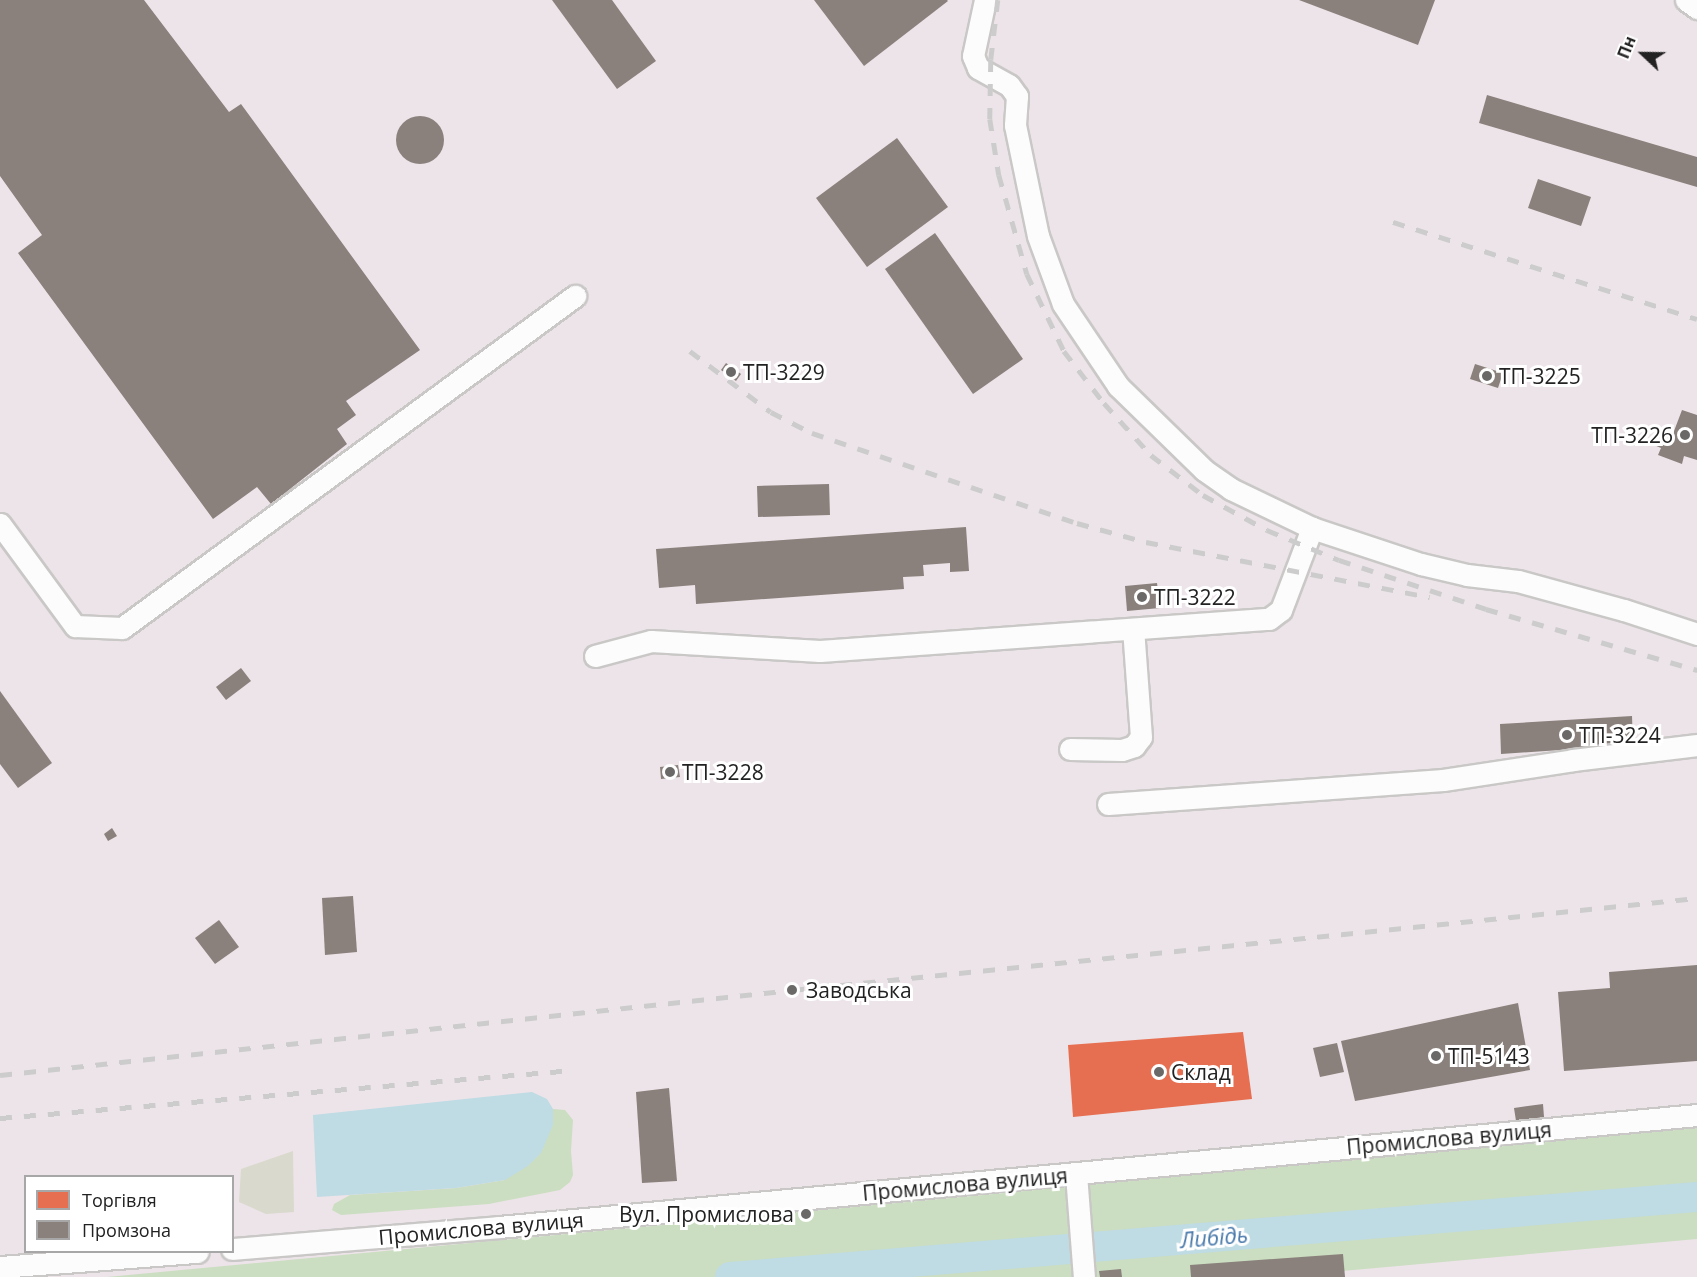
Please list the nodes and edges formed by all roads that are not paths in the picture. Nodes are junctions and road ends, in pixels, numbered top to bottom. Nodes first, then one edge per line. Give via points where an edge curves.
1 (985, 0) edge
2 (1686, 0) edge
3 (1697, 8) edge
4 (575, 296) dead end
5 (0, 524) edge
6 (1312, 528) junction
7 (1133, 629) junction
8 (1697, 634) edge
9 (595, 656) dead end
10 (1697, 745) edge
11 (1070, 749) dead end
12 (1108, 804) dead end
13 (1697, 1115) edge
14 (1076, 1174) junction
15 (234, 1249) edge
16 (172, 1253) edge
17 (0, 1267) edge
18 (1084, 1277) edge

1 - 6 street via 973,56 978,68 1009,85 1017,96 1015,124 1038,236 1063,304 1118,386 1204,470 1231,489
2 - 3 street
4 - 5 street via 122,628 75,626
6 - 7 street via 1281,610 1269,619
6 - 8 street via 1421,564 1518,581
7 - 9 street via 799,652 658,641
7 - 11 street via 1141,737 1134,746 1122,750
10 - 12 street via 1443,780
13 - 14 street, Промислова вулиця
14 - 15 street, Промислова вулиця
14 - 18 street
16 - 17 street

